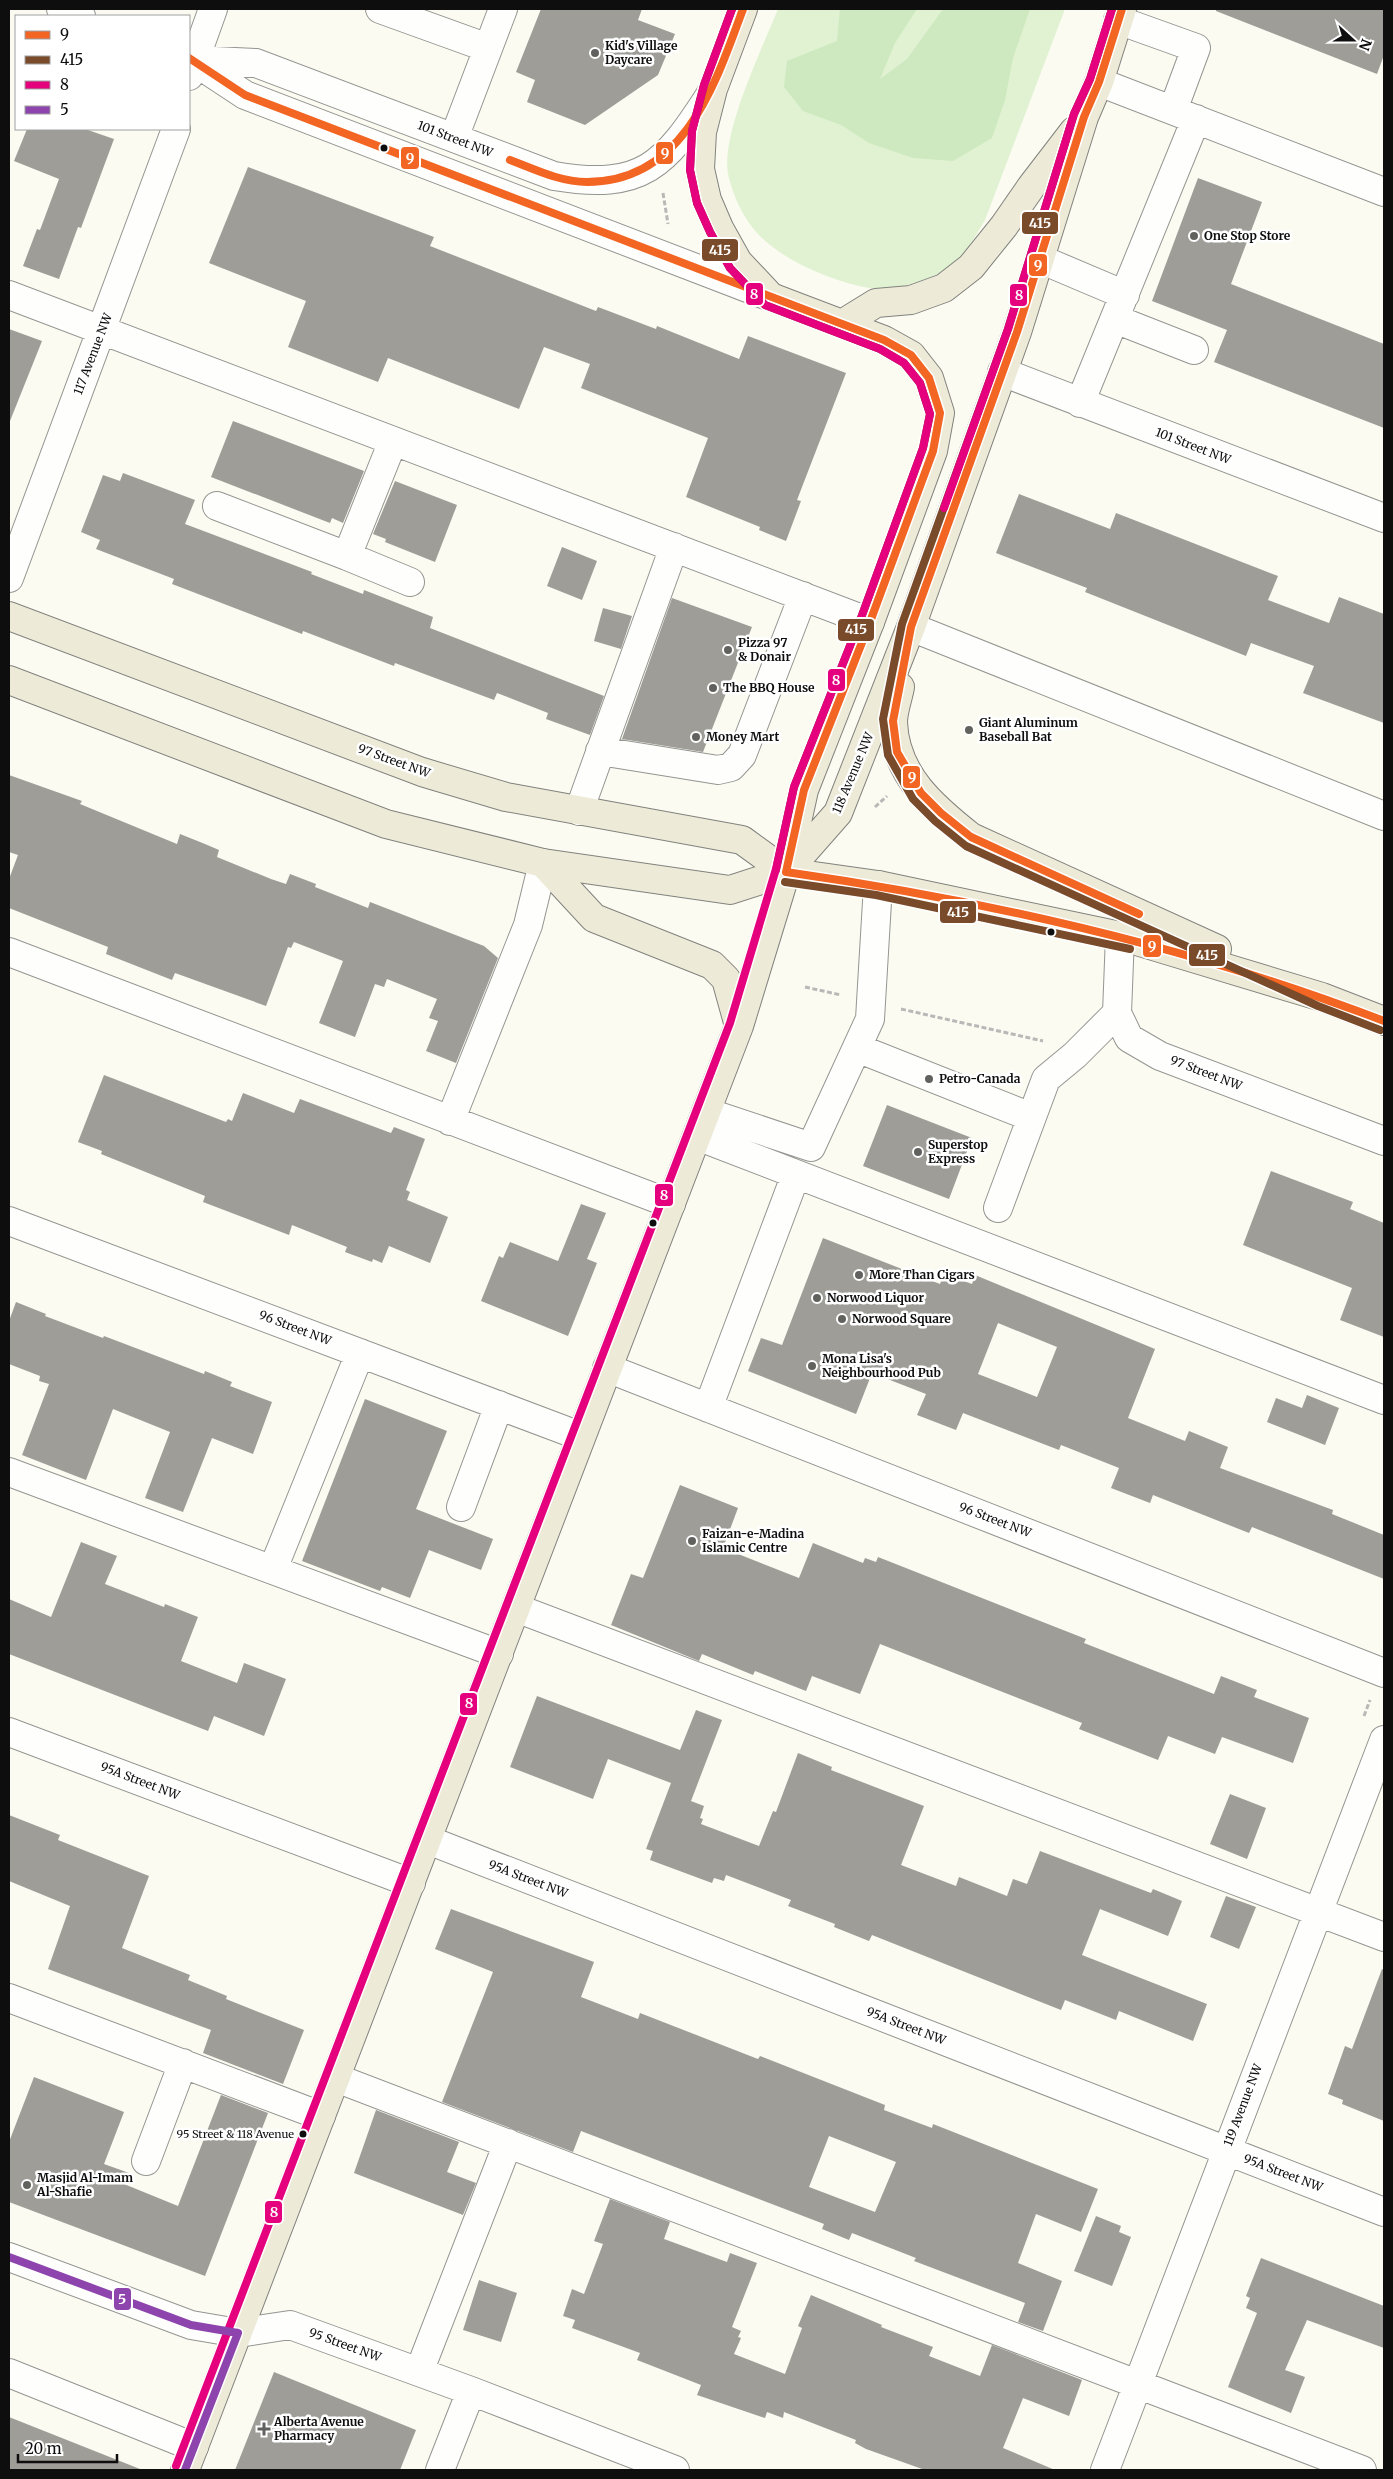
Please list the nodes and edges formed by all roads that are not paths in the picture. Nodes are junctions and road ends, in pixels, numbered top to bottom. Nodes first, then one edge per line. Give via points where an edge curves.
1 (61, 9) edge
2 (213, 9) edge
3 (380, 9) edge
4 (503, 9) edge
5 (743, 9) edge
6 (1120, 14) edge
7 (77, 15) edge
8 (488, 48) junction
9 (190, 65) edge
10 (1099, 82) junction
11 (713, 89) junction
12 (1185, 115) junction
13 (1084, 117) junction
14 (176, 130) edge
15 (454, 138) junction
16 (1384, 192) edge
17 (1040, 259) junction
18 (9, 295) edge
19 (770, 297) junction
20 (1120, 307) junction
21 (842, 324) junction
22 (102, 330) junction
23 (1194, 350) dead end
24 (1002, 372) junction
25 (1080, 403) junction
26 (393, 440) junction
27 (217, 506) dead end
28 (1384, 518) edge
29 (674, 547) junction
30 (348, 556) junction
31 (9, 578) edge
32 (410, 582) dead end
33 (803, 596) junction
34 (9, 616) edge
35 (870, 622) junction
36 (911, 627) junction
37 (9, 680) edge
38 (600, 751) junction
39 (579, 811) junction
40 (1384, 816) edge
41 (543, 863) junction
42 (786, 872) junction
43 (878, 885) junction
44 (1120, 936) junction
45 (9, 952) edge
46 (1322, 998) junction
47 (1117, 1013) junction
48 (1384, 1021) edge
49 (739, 1026) junction
50 (857, 1048) junction
51 (1031, 1117) junction
52 (450, 1121) junction
53 (701, 1124) junction
54 (1384, 1141) edge
55 (796, 1174) junction
56 (671, 1204) junction
57 (998, 1208) dead end
58 (9, 1221) edge
59 (360, 1352) junction
60 (607, 1368) junction
61 (1384, 1400) edge
62 (499, 1406) junction
63 (708, 1408) junction
64 (580, 1436) junction
65 (9, 1472) edge
66 (461, 1507) dead end
67 (273, 1569) junction
68 (516, 1608) junction
69 (499, 1654) junction
70 (1384, 1673) edge
71 (9, 1732) edge
72 (1384, 1740) edge
73 (428, 1840) junction
74 (411, 1883) junction
75 (1318, 1912) junction
76 (1384, 1937) edge
77 (9, 1998) edge
78 (183, 2064) junction
79 (336, 2078) junction
80 (321, 2116) junction
81 (508, 2143) junction
82 (1226, 2150) junction
83 (146, 2162) dead end
84 (1384, 2212) edge
85 (9, 2257) edge
86 (238, 2333) junction
87 (419, 2372) junction
88 (9, 2373) edge
89 (1138, 2383) junction
90 (471, 2391) junction
91 (190, 2458) edge
92 (440, 2470) edge
93 (674, 2470) edge
94 (1104, 2470) edge
95 (1362, 2470) edge

1 - 7 street
2 - 9 street
3 - 8 street
4 - 8 street
5 - 11 main road
6 - 10 main road, 118 Avenue NW
6 - 12 street via 1196,48
8 - 15 street
9 - 15 street, 101 Street NW via 256,63
9 - 19 street via 245,94
10 - 12 street
10 - 13 main road, 118 Avenue NW
11 - 15 street, 101 Street NW via 685,134 665,156 637,174 618,179 588,182 554,176
11 - 19 main road via 701,141 700,169 707,200 738,262
12 - 16 street
12 - 20 street
13 - 17 main road, 118 Avenue NW
13 - 21 main road via 971,267 944,288 912,300 876,303
14 - 22 street, 117 Avenue NW
17 - 20 street
17 - 24 main road, 118 Avenue NW
18 - 22 street
19 - 21 main road, 118 Avenue NW
20 - 23 street
20 - 25 street
21 - 35 main road, 118 Avenue NW via 884,340 911,355 928,378 940,413 933,451
22 - 26 street
22 - 31 street, 117 Avenue NW
24 - 25 street, 101 Street NW
24 - 36 main road, 118 Avenue NW
25 - 28 street, 101 Street NW
26 - 29 street
26 - 30 street
27 - 30 street
29 - 33 street
29 - 38 street
30 - 32 street
33 - 35 street
33 - 38 street via 742,755 731,767 718,770
34 - 39 main road, 97 Street NW via 422,772 506,797
35 - 42 main road, 118 Avenue NW via 804,790
36 - 40 street
36 - 42 main road, 118 Avenue NW via 838,813
36 - 46 main road via 893,721 897,752 921,793 940,813 972,836
37 - 41 main road, 97 Street NW via 386,824
38 - 39 street
39 - 42 main road, 97 Street NW via 742,840
41 - 42 main road, 97 Street NW via 730,890
41 - 49 main road via 594,918 712,964 726,979
41 - 52 street via 528,925
42 - 43 main road, 97 Street NW
42 - 49 main road, 118 Avenue NW
43 - 44 main road, 97 Street NW
43 - 50 street via 870,1019
44 - 46 main road, 97 Street NW
44 - 47 street, 97 Street NW
45 - 52 street
46 - 48 main road, 97 Street NW
47 - 51 street via 1076,1055 1046,1079
47 - 54 street, 97 Street NW via 1129,1038 1160,1056
49 - 53 main road, 118 Avenue NW
50 - 51 street
50 - 53 street via 811,1147
51 - 57 street
52 - 56 street
53 - 55 street
53 - 56 main road, 118 Avenue NW
55 - 61 street
55 - 63 street
56 - 60 main road, 118 Avenue NW
58 - 59 street, 96 Street NW
59 - 62 street, 96 Street NW
59 - 67 street
60 - 63 street, 96 Street NW
60 - 64 main road, 118 Avenue NW
62 - 64 street, 96 Street NW
62 - 66 street
63 - 70 street, 96 Street NW
64 - 68 main road, 118 Avenue NW
65 - 67 street
67 - 69 street
68 - 69 main road, 118 Avenue NW
68 - 75 street
69 - 73 main road, 118 Avenue NW
71 - 74 street, 95A Street NW
72 - 75 street, 119 Avenue NW
73 - 74 main road, 118 Avenue NW
73 - 82 street, 95A Street NW
74 - 79 main road, 118 Avenue NW
75 - 76 street
75 - 82 street, 119 Avenue NW
77 - 78 street
78 - 80 street
78 - 83 street
79 - 80 main road, 118 Avenue NW
79 - 81 street
80 - 86 main road, 118 Avenue NW
81 - 87 street
81 - 89 street
82 - 84 street, 95A Street NW
82 - 89 street, 119 Avenue NW
85 - 86 street, 95 Street NW via 191,2325
86 - 87 street, 95 Street NW via 290,2325
86 - 91 main road, 118 Avenue NW
87 - 90 street, 95 Street NW
88 - 91 street
89 - 94 street, 119 Avenue NW
89 - 95 street
90 - 92 street
90 - 93 street, 95 Street NW

